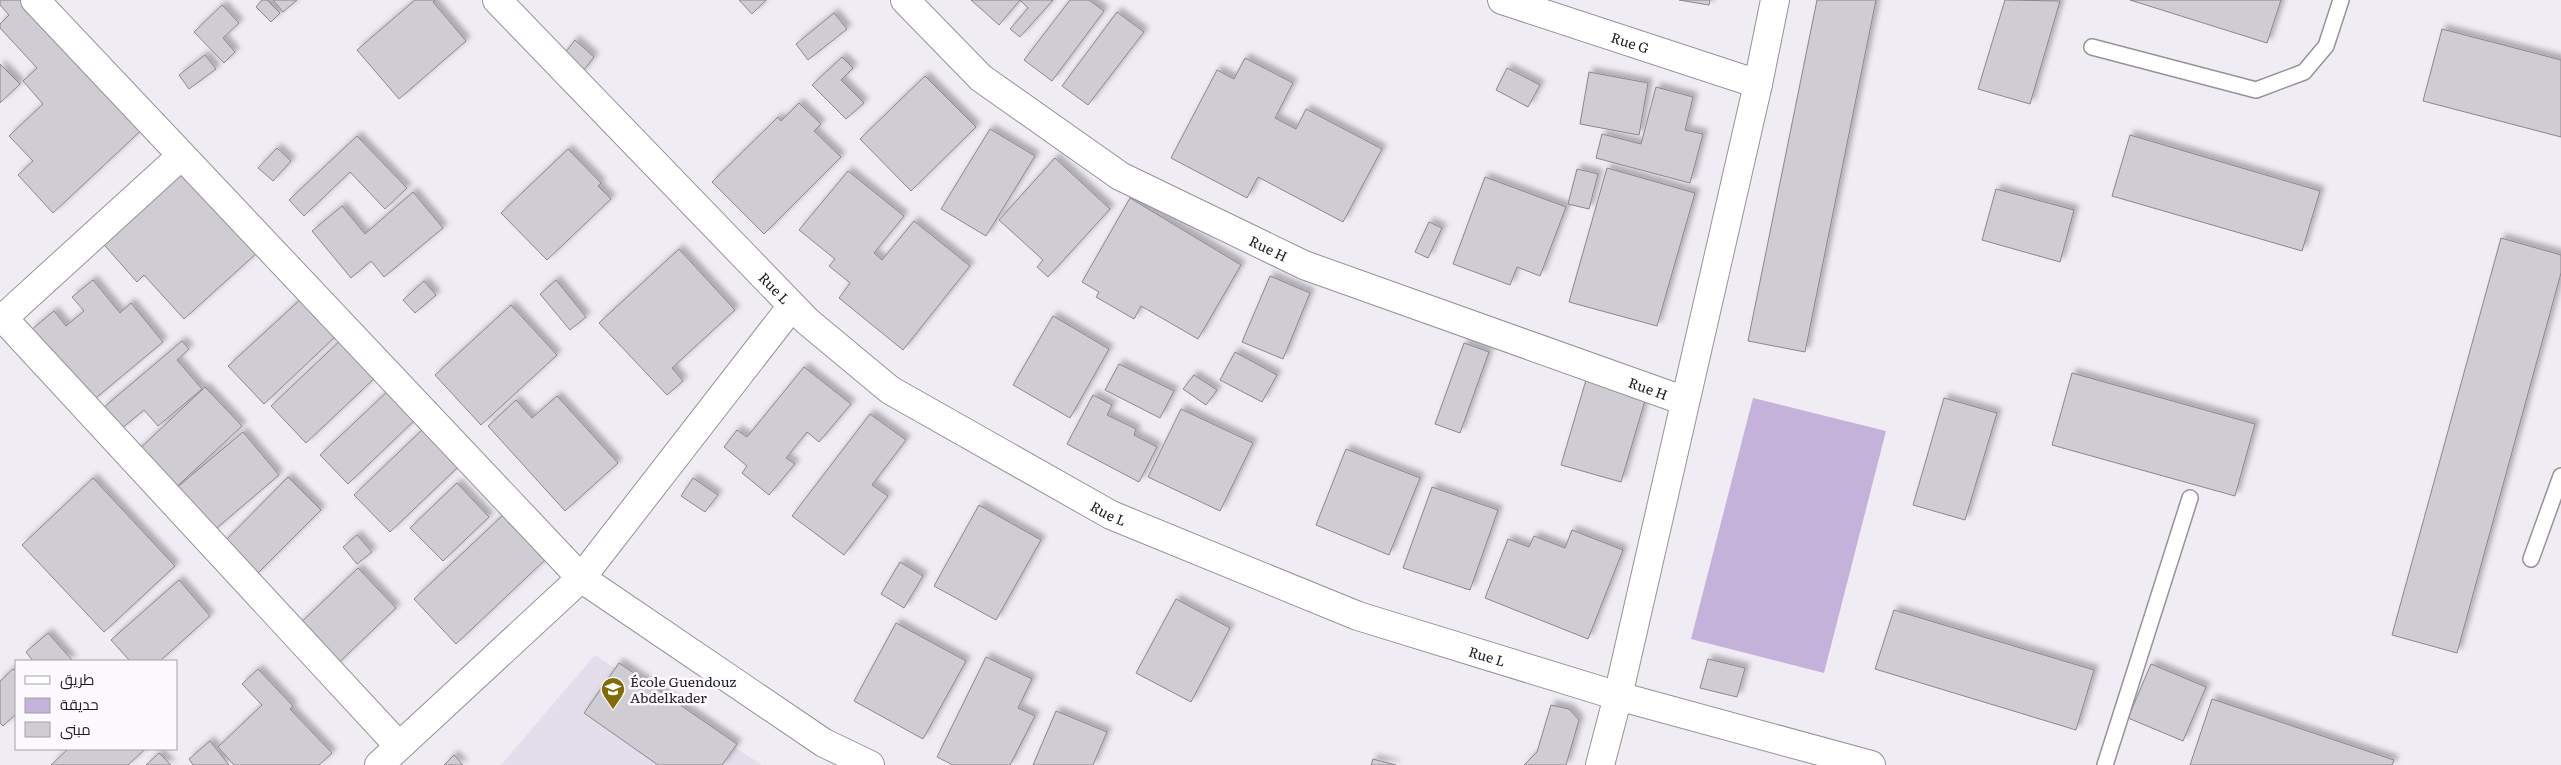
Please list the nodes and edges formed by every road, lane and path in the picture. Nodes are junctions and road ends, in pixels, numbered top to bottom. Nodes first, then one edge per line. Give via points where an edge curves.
1 (35, 0) edge
2 (497, 0) edge
3 (905, 0) edge
4 (1502, 0) edge
5 (1775, 0) edge
6 (2341, 0) edge
7 (2092, 47) dead end
8 (1758, 84) junction
9 (182, 156) junction
10 (792, 306) junction
11 (2, 319) edge
12 (1685, 401) junction
13 (2561, 476) edge
14 (2190, 498) dead end
15 (2531, 559) dead end
16 (581, 578) junction
17 (1618, 696) junction
18 (399, 746) junction
19 (1836, 760) edge
20 (379, 765) edge
21 (870, 765) edge
22 (1600, 765) edge
23 (1871, 765) edge
24 (2105, 765) edge

1 - 9 street
2 - 10 street, Rue L
3 - 12 street, Rue H via 981,78 1120,176 1304,265
4 - 8 street, Rue G
5 - 8 street
6 - 7 lane via 2326,46 2304,72 2256,90
8 - 12 street
9 - 11 street
9 - 16 street
10 - 16 street
10 - 17 street, Rue L via 890,390 1111,515 1358,616
11 - 18 street
12 - 17 street
13 - 15 lane
14 - 24 lane
16 - 18 street
16 - 21 street via 824,743
17 - 19 street, Rue L
17 - 22 street
18 - 20 street
19 - 23 street, Rue L

